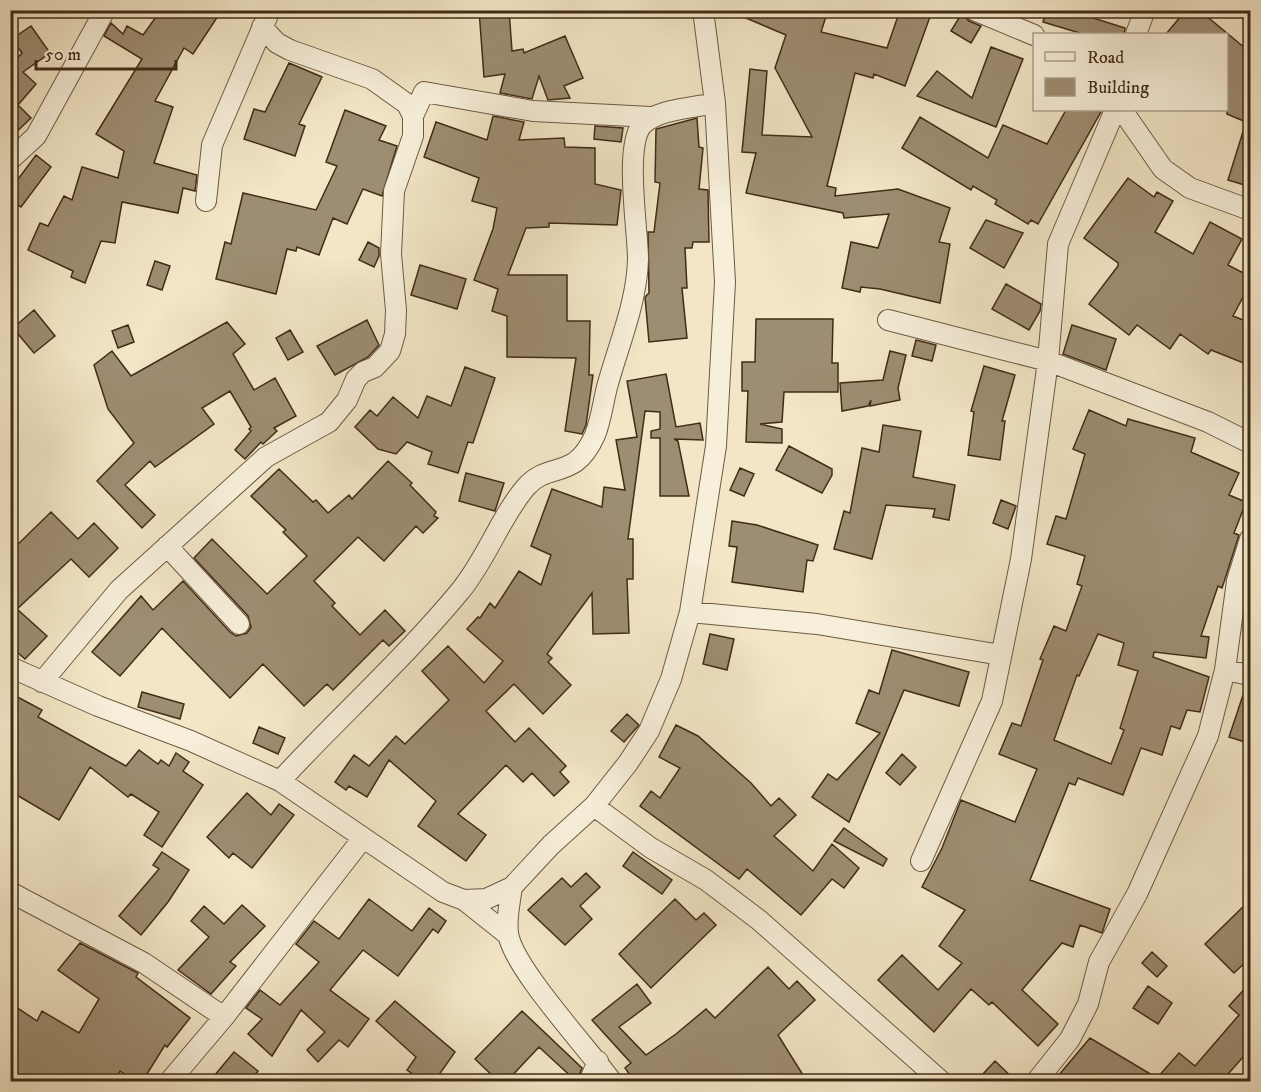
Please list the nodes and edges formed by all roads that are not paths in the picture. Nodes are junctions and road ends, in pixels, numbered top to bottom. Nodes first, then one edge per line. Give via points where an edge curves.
1 (105, 10) edge
2 (703, 10) edge
3 (974, 10) edge
4 (1145, 10) edge
5 (266, 19) edge
6 (1136, 33) edge
7 (1033, 34) edge
8 (715, 104) junction
9 (1115, 111) edge
10 (1123, 111) edge
11 (413, 116) junction
12 (651, 117) junction
13 (10, 160) edge
14 (206, 201) dead end
15 (1251, 210) edge
16 (888, 320) dead end
17 (1048, 361) junction
18 (1251, 443) edge
19 (1251, 539) edge
20 (167, 546) junction
21 (690, 612) junction
22 (239, 624) dead end
23 (1001, 655) junction
24 (10, 667) edge
25 (1225, 670) junction
26 (1251, 675) edge
27 (42, 681) junction
28 (280, 781) junction
29 (594, 806) junction
30 (363, 838) junction
31 (921, 861) dead end
32 (512, 887) junction
33 (10, 892) edge
34 (464, 900) junction
35 (508, 935) junction
36 (224, 1017) junction
37 (597, 1061) junction
38 (169, 1082) edge
39 (589, 1082) edge
40 (612, 1082) edge
41 (942, 1082) edge
42 (1036, 1082) edge

1 - 13 street via 36,136
2 - 8 street
3 - 7 street
4 - 6 street
5 - 11 street via 277,43 379,83 408,104
5 - 14 street via 212,145
8 - 12 street
8 - 21 street via 725,282 716,446
9 - 17 street via 1058,244
10 - 15 street via 1163,169 1190,188
11 - 12 street via 424,92 533,111
11 - 20 street via 413,136 394,191 391,254 396,310 390,351 356,379 347,400 329,422 266,457
12 - 28 street via 634,140 638,260 629,314 595,434 582,459 562,470 538,476 526,486 488,553 461,590
16 - 17 street
17 - 18 street via 1208,422
17 - 23 street via 1021,559
19 - 25 street via 1237,581
20 - 22 street
20 - 27 street via 119,590
21 - 23 street via 817,624
21 - 29 street via 671,679 649,731
23 - 31 street via 992,701
24 - 27 street
25 - 26 street
25 - 42 street via 1208,736 1137,894 1100,962 1088,1004 1070,1039
27 - 28 street
28 - 30 street
29 - 32 street
29 - 41 street via 759,920
30 - 34 street via 444,892
30 - 36 street
32 - 34 street via 486,900
32 - 35 street
33 - 36 street via 144,963
34 - 35 street
35 - 37 street via 534,982
36 - 38 street
37 - 39 street
37 - 40 street

